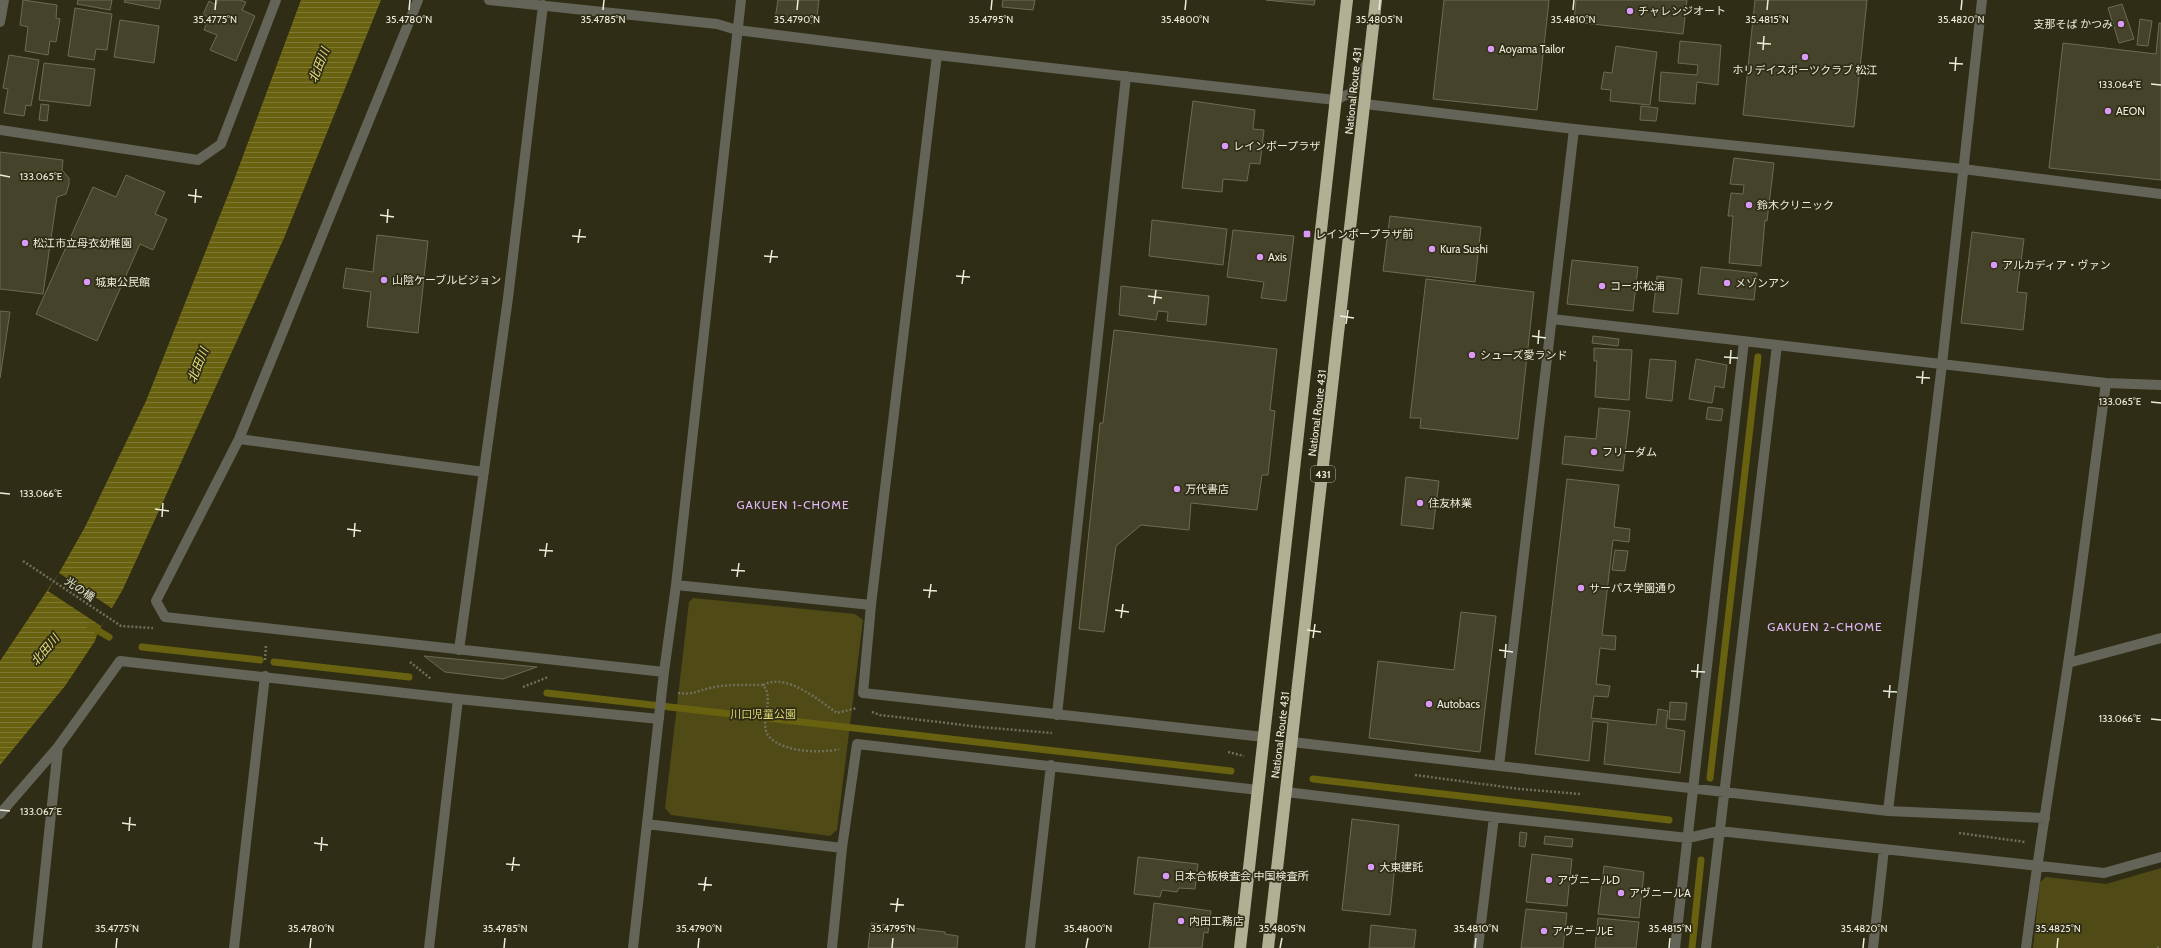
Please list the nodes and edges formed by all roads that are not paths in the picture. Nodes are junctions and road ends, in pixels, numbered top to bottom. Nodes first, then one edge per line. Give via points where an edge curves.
1 (4, 0) edge
2 (276, 0) edge
3 (418, 0) edge
4 (489, 0) edge
5 (741, 0) edge
6 (1347, 0) edge
7 (1376, 0) edge
8 (1982, 0) edge
9 (543, 5) junction
10 (0, 22) edge
11 (737, 30) junction
12 (937, 55) junction
13 (1370, 58) junction
14 (1126, 76) junction
15 (1335, 100) junction
16 (1365, 104) junction
17 (1574, 128) junction
18 (0, 130) edge
19 (1963, 169) junction
20 (2161, 194) edge
21 (1552, 319) junction
22 (1744, 341) junction
23 (1777, 345) junction
24 (1942, 364) junction
25 (2106, 383) junction
26 (2161, 385) edge
27 (239, 439) junction
28 (484, 472) junction
29 (676, 585) junction
30 (871, 605) junction
31 (2161, 638) edge
32 (459, 650) junction
33 (2068, 663) junction
34 (664, 672) junction
35 (265, 676) junction
36 (458, 699) junction
37 (659, 715) junction
38 (1057, 715) junction
39 (1264, 737) junction
40 (1292, 742) junction
41 (58, 747) junction
42 (1051, 765) junction
43 (1499, 766) junction
44 (1693, 787) junction
45 (1258, 790) junction
46 (1286, 792) junction
47 (1725, 792) junction
48 (1888, 811) junction
49 (0, 814) edge
50 (1494, 817) junction
51 (2045, 818) junction
52 (647, 824) junction
53 (1719, 831) junction
54 (1688, 838) junction
55 (842, 848) junction
56 (1884, 849) junction
57 (2161, 857) edge
58 (2036, 866) junction
59 (37, 948) edge
60 (234, 948) edge
61 (429, 948) edge
62 (633, 948) edge
63 (832, 948) edge
64 (1030, 948) edge
65 (1240, 948) edge
66 (1268, 948) edge
67 (1478, 948) edge
68 (1675, 948) edge
69 (1706, 948) edge
70 (1873, 948) edge
71 (2026, 948) edge

1 - 10 street
2 - 18 street via 221,144 198,160
3 - 27 street
4 - 9 street
5 - 11 street
6 - 15 highway, National Route 431
7 - 13 highway, National Route 431 / 431
8 - 19 street
9 - 11 street via 717,24
9 - 28 street via 508,298
11 - 12 street
11 - 29 street
12 - 14 street
12 - 30 street
13 - 15 street via 1351,93
13 - 16 highway, National Route 431 / 431
14 - 15 street
14 - 38 street
15 - 39 highway, National Route 431
16 - 17 street
16 - 40 highway, National Route 431 / 431
17 - 19 street
17 - 21 street
19 - 20 street
19 - 24 street
21 - 22 street
21 - 43 street
22 - 23 street
22 - 44 street
23 - 24 street
23 - 47 street
24 - 25 street
24 - 48 street
25 - 26 street
25 - 33 street
27 - 28 street
27 - 32 street via 156,601 165,617
28 - 32 street
29 - 30 street
29 - 34 street
30 - 38 street via 863,693
31 - 33 street
32 - 34 street
33 - 51 street
34 - 37 street
35 - 36 street
35 - 41 street via 120,661
35 - 60 street
36 - 37 street
36 - 61 street
37 - 52 street
38 - 39 street
39 - 45 highway, National Route 431
40 - 43 street
40 - 46 highway, National Route 431 / 431
41 - 49 street
41 - 59 street
42 - 45 street
42 - 55 street via 857,744
42 - 64 street
43 - 44 street
44 - 47 street
44 - 54 street
45 - 65 highway, National Route 431
46 - 50 street
46 - 66 highway, National Route 431 / 431
47 - 48 street
47 - 53 street
48 - 51 street
50 - 54 street
50 - 67 street
51 - 58 street
52 - 55 street
52 - 62 street
53 - 54 street
53 - 56 street
53 - 69 street
54 - 68 street
55 - 63 street
56 - 58 street
56 - 70 street
57 - 58 street via 2104,873
58 - 71 street

